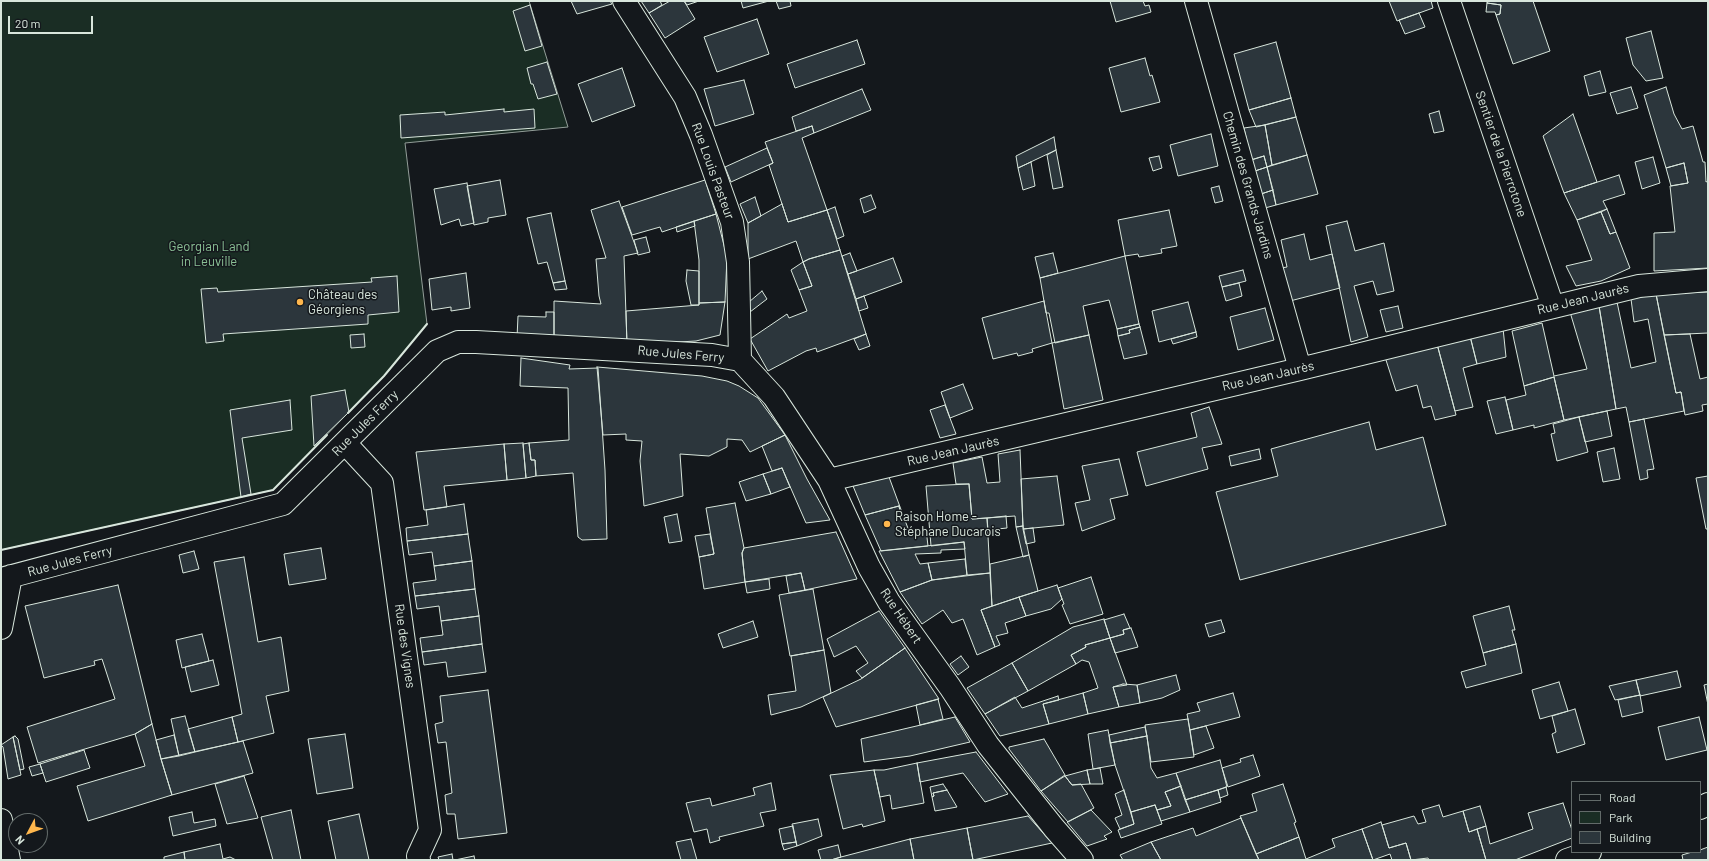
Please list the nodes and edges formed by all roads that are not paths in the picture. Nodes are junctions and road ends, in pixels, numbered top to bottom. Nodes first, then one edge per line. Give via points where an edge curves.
1 (624, 1) edge
2 (1196, 1) edge
3 (1449, 1) edge
4 (1708, 280) edge
5 (1553, 307) junction
6 (740, 360) junction
7 (1300, 369) junction
8 (345, 443) junction
9 (829, 480) junction
10 (6, 577) edge
11 (1, 628) edge
12 (1, 820) edge
13 (1587, 853) edge
14 (9, 860) edge
15 (419, 860) edge
16 (1082, 860) edge
17 (1567, 860) edge

1 - 6 street, Rue Louis Pasteur via 685,97 732,222 738,262
2 - 7 street, Chemin des Grands Jardins
3 - 5 street, Sentier de la Pierrotone
4 - 5 street, Rue Jean Jaurès via 1638,286
5 - 7 street, Rue Jean Jaurès
6 - 8 street, Rue Jules Ferry via 712,355 458,342 437,351
6 - 9 street, Rue Hébert via 774,397
7 - 9 street, Rue Jean Jaurès
8 - 10 street, Rue Jules Ferry via 283,504
8 - 15 street, Rue des Vignes via 382,483 430,830 418,856
9 - 16 street, Rue Hébert via 869,567 889,602 988,744
10 - 11 street
12 - 14 street
13 - 17 street

